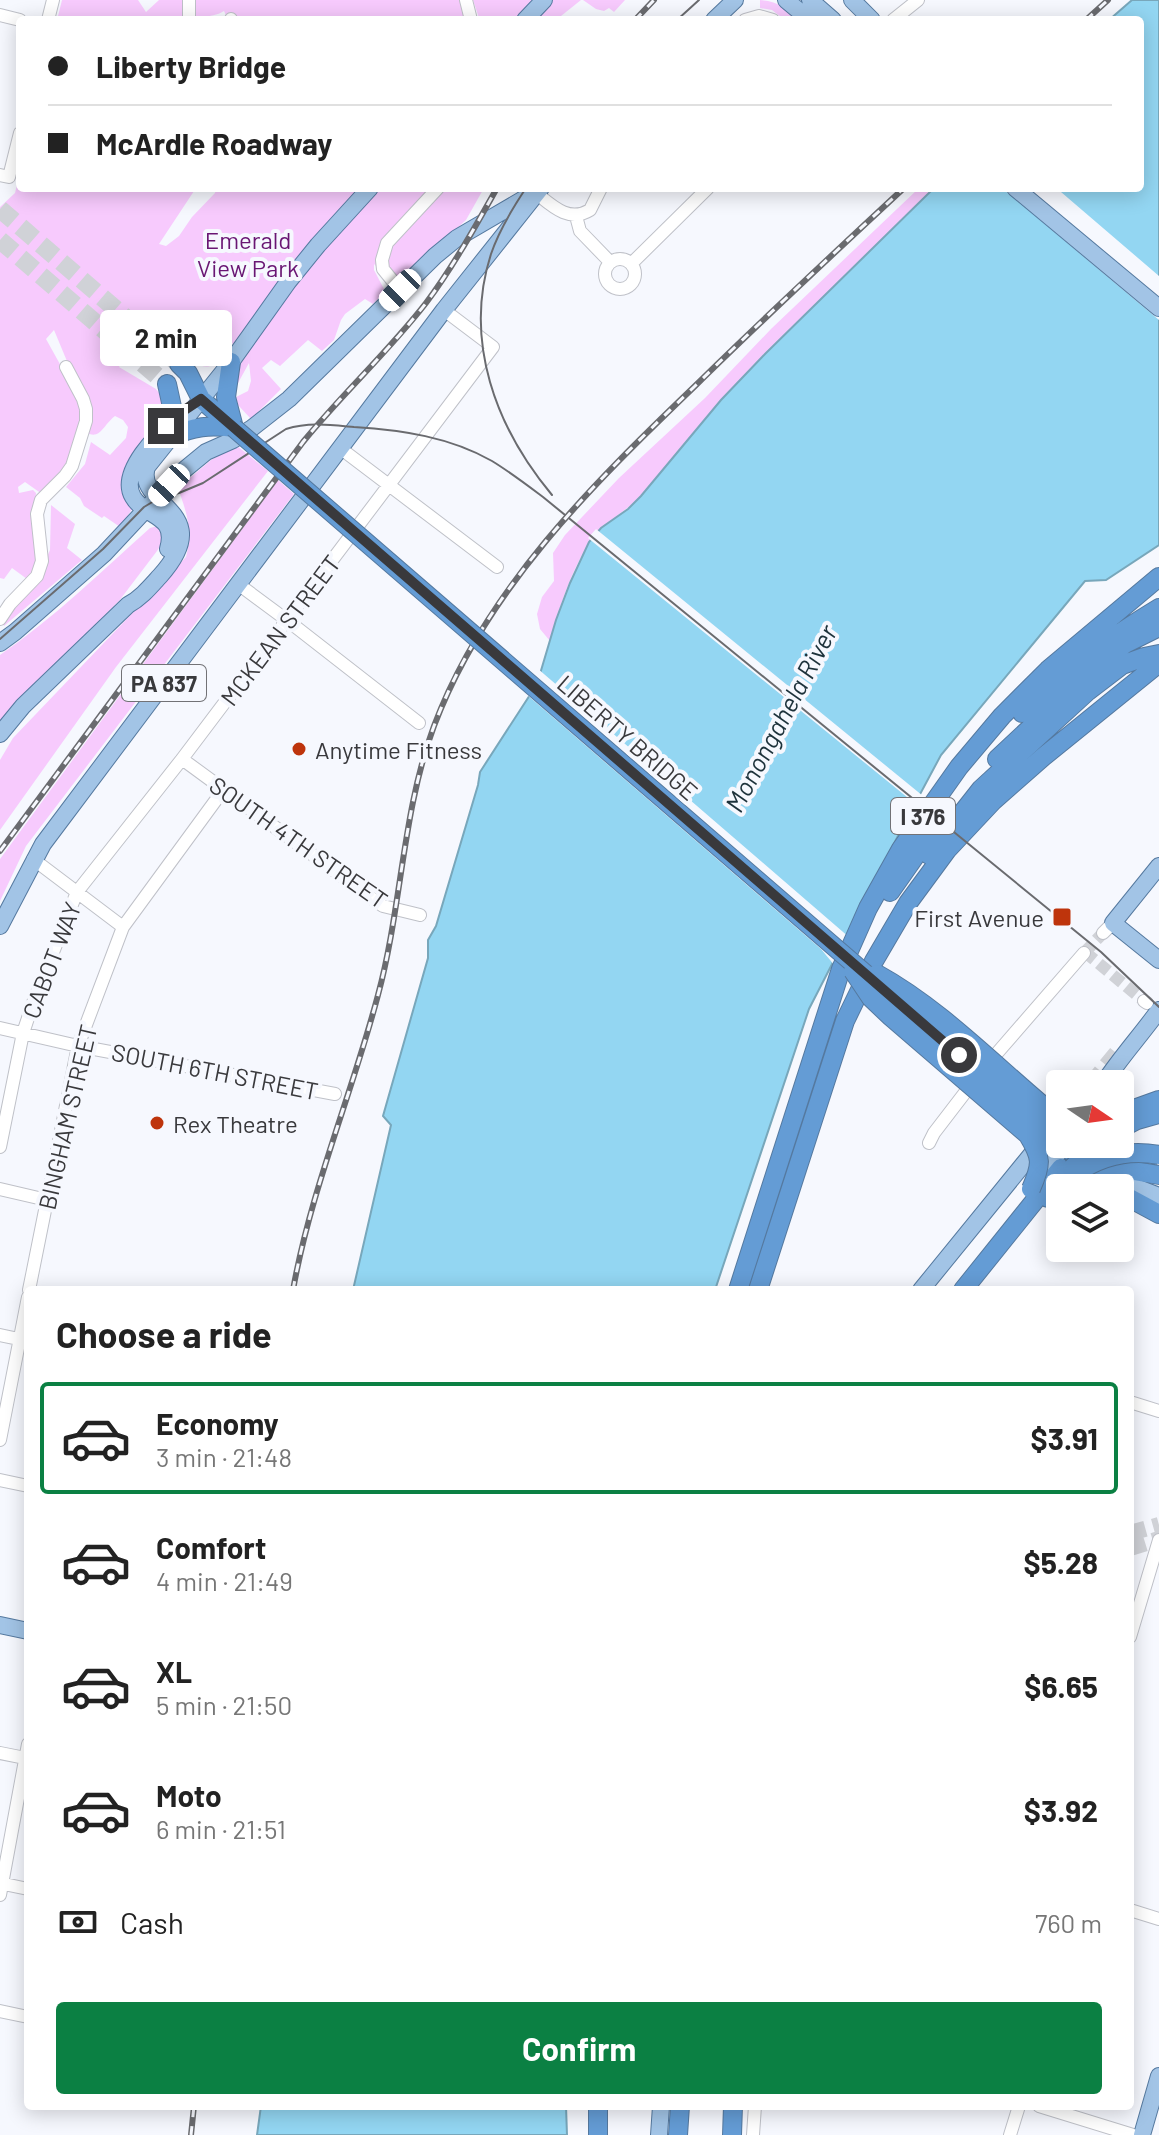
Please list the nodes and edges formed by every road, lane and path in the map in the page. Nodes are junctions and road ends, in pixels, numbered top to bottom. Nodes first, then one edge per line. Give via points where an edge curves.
1 (544, 0) edge
2 (735, 0) edge
3 (786, 0) edge
4 (796, 0) edge
5 (810, 0) edge
6 (852, 0) edge
7 (918, 0) edge
8 (828, 14) edge
9 (529, 16) edge
10 (718, 16) edge
11 (805, 16) edge
12 (868, 16) edge
13 (898, 16) edge
14 (16, 144) edge
15 (4, 176) edge
16 (366, 192) edge
17 (434, 192) edge
18 (535, 192) edge
19 (536, 192) edge
20 (540, 192) edge
21 (599, 192) edge
22 (704, 192) edge
23 (1020, 192) edge
24 (1037, 192) edge
25 (576, 216) junction
26 (610, 262) junction
27 (631, 264) junction
28 (400, 290) junction
29 (1159, 294) edge
30 (1159, 308) edge
31 (444, 310) junction
32 (231, 362) junction
33 (179, 364) tunnel mouth
34 (66, 367) dead end
35 (201, 399) junction
36 (216, 413) junction
37 (234, 428) junction
38 (169, 432) junction
39 (340, 448) junction
40 (390, 484) junction
41 (157, 507) junction
42 (497, 567) dead end
43 (1159, 577) edge
44 (238, 584) junction
45 (1159, 608) edge
46 (0, 619) edge
47 (287, 620) junction
48 (1159, 627) edge
49 (0, 643) edge
50 (1156, 661) edge
51 (419, 723) dead end
52 (0, 734) edge
53 (182, 759) junction
54 (224, 789) junction
55 (33, 859) junction
56 (1159, 866) edge
57 (77, 892) junction
58 (890, 892) junction
59 (420, 915) dead end
60 (0, 926) edge
61 (123, 927) junction
62 (1084, 953) tunnel mouth
63 (843, 955) junction
64 (1159, 960) edge
65 (1150, 1004) edge
66 (0, 1028) edge
67 (23, 1033) junction
68 (1139, 1038) junction
69 (78, 1046) junction
70 (998, 1052) dead end
71 (1112, 1070) tunnel mouth
72 (1123, 1070) tunnel mouth
73 (805, 1080) junction
74 (967, 1090) dead end
75 (335, 1094) dead end
76 (1159, 1100) edge
77 (1046, 1108) edge
78 (1134, 1109) edge
79 (1159, 1114) edge
80 (1134, 1122) edge
81 (1046, 1130) edge
82 (929, 1143) dead end
83 (1031, 1143) junction
84 (1046, 1146) edge
85 (0, 1147) edge
86 (1159, 1155) edge
87 (1052, 1158) edge
88 (1084, 1174) edge
89 (1134, 1175) edge
90 (1159, 1175) edge
91 (1134, 1186) edge
92 (0, 1189) edge
93 (1031, 1189) junction
94 (1159, 1196) edge
95 (47, 1200) junction
96 (1046, 1201) edge
97 (1134, 1201) edge
98 (1046, 1210) edge
99 (1159, 1214) edge
100 (30, 1286) edge
101 (739, 1286) edge
102 (759, 1286) edge
103 (924, 1286) edge
104 (964, 1286) edge
105 (965, 1286) edge
106 (978, 1286) edge
107 (0, 1335) edge
108 (24, 1340) edge
109 (1134, 1403) edge
110 (1159, 1411) edge
111 (0, 1440) edge
112 (0, 1480) edge
113 (24, 1485) edge
114 (1159, 1540) edge
115 (1134, 1624) edge
116 (0, 1625) edge
117 (24, 1630) edge
118 (0, 1753) edge
119 (24, 1758) edge
120 (24, 1763) edge
121 (1, 1887) edge
122 (24, 1889) edge
123 (1134, 1911) edge
124 (1159, 1919) edge
125 (0, 2011) edge
126 (24, 2016) edge
127 (1159, 2076) edge
128 (598, 2110) edge
129 (661, 2110) edge
130 (680, 2110) edge
131 (733, 2110) edge
132 (745, 2110) edge
133 (755, 2110) edge
134 (1018, 2110) edge
135 (1068, 2110) edge
136 (598, 2135) edge
137 (659, 2135) edge
138 (678, 2135) edge
139 (732, 2135) edge
140 (745, 2135) edge
141 (753, 2135) edge
142 (1010, 2135) edge
143 (1133, 2135) edge
144 (1142, 2135) edge

1 - 9 main road
2 - 10 main road
3 - 11 main road
4 - 8 main road
5 - 8 main road
6 - 12 main road
7 - 13 street
14 - 15 street
16 - 32 main road via 288,282
17 - 28 street via 383,251 383,269
18 - 28 main road via 457,238
19 - 31 main road, PA 837
20 - 25 street via 564,213
21 - 25 street via 590,210
22 - 27 street
23 - 30 main road
24 - 29 main road
25 - 26 street via 580,231
26 - 27 street via 619,258
26 - 27 street via 606,279 616,288 633,282
28 - 41 main road via 289,399 178,475
31 - 39 main road, PA 837
31 - 40 street, MCKEAN STREET via 493,347
32 - 35 main road
32 - 36 highway
33 - 35 highway
34 - 46 street via 83,399 86,421 72,466 41,500 37,514 42,561 37,576
35 - 36 highway
35 - 38 main road via 183,411
35 - 38 highway via 165,383 172,407
36 - 37 highway
36 - 37 highway
36 - 38 highway via 184,431
37 - 63 highway, LIBERTY BRIDGE, bridge
38 - 41 main road via 145,473
39 - 40 street
39 - 44 main road, PA 837
40 - 42 street
40 - 47 street, MCKEAN STREET
41 - 49 main road
41 - 52 main road via 170,537 160,561 128,605
43 - 73 highway, I 376 via 1025,692 925,812 854,937
44 - 47 street
44 - 55 main road, PA 837
45 - 58 highway via 1098,647 1017,717 945,804
47 - 51 street
47 - 53 street, MCKEAN STREET
48 - 58 highway via 1125,644 1061,698 969,789
50 - 102 highway via 1133,660 1101,679 992,778 919,868 869,957
53 - 54 street, SOUTH 4TH STREET
53 - 57 street, CABOT WAY
54 - 59 street, SOUTH 4TH STREET via 383,906
54 - 61 street, BINGHAM STREET
55 - 57 street
55 - 60 main road, PA 837
56 - 64 main road via 1108,928
57 - 61 street
57 - 67 street, CABOT WAY
58 - 73 highway
61 - 69 street, BINGHAM STREET
62 - 70 street
63 - 77 highway, bridge via 896,984
63 - 81 highway, LIBERTY BRIDGE, bridge
63 - 83 highway, bridge via 871,998
65 - 68 main road
66 - 67 street, SOUTH 6TH STREET
67 - 69 street, SOUTH 6TH STREET
67 - 85 street, CABOT WAY
68 - 71 main road
68 - 72 main road
69 - 75 street, SOUTH 6TH STREET
69 - 95 street, BINGHAM STREET
73 - 101 highway, I 376
74 - 82 street
76 - 78 highway
79 - 80 highway
83 - 84 highway, bridge
83 - 93 highway, bridge via 1040,1163
83 - 103 main road
86 - 88 highway, bridge via 1114,1155 1092,1163
87 - 93 main road, bridge
89 - 90 highway
91 - 94 main road
92 - 95 street
93 - 104 highway
95 - 100 street, BINGHAM STREET
96 - 106 highway
97 - 99 highway
98 - 105 highway
107 - 108 street
108 - 111 street
109 - 110 street
112 - 113 street
114 - 115 street
116 - 117 main road
118 - 119 street
120 - 121 street
121 - 122 street
123 - 124 street
125 - 126 street
127 - 144 main road
128 - 136 highway
129 - 137 main road
130 - 138 highway
131 - 139 highway
132 - 140 highway
133 - 141 street
134 - 142 street
135 - 143 street

